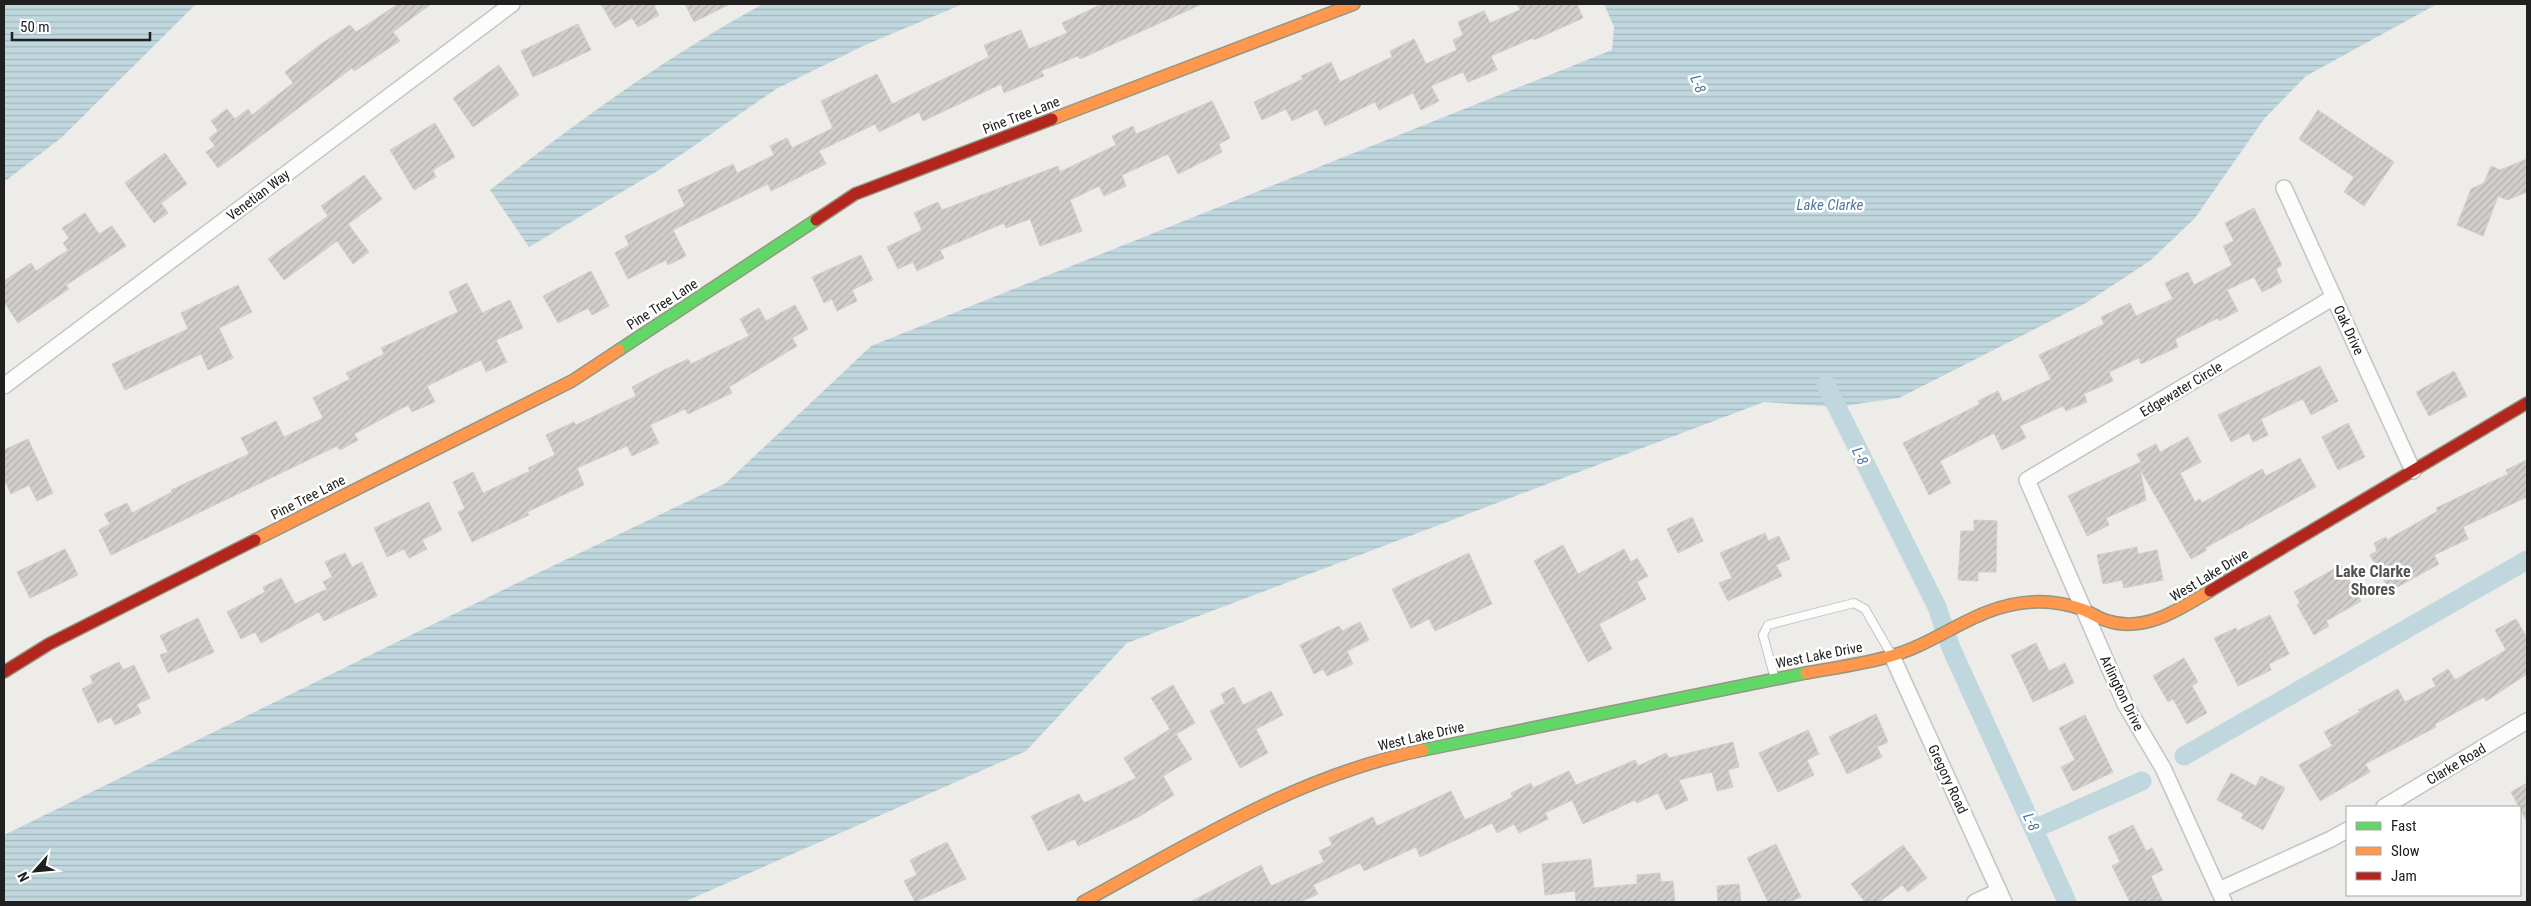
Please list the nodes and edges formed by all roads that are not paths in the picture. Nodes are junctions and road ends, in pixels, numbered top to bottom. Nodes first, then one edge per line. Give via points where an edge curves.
1 (512, 4) edge
2 (1354, 4) edge
3 (2284, 188) dead end
4 (2334, 297) junction
5 (4, 386) edge
6 (2527, 403) edge
7 (2413, 471) junction
8 (2027, 480) joint
9 (2084, 610) junction
10 (1892, 656) junction
11 (4, 672) edge
12 (1776, 679) junction
13 (2527, 721) edge
14 (2386, 806) edge
15 (2346, 831) edge
16 (2222, 896) edge
17 (2002, 897) edge
18 (1083, 902) edge
19 (1975, 902) edge

1 - 5 street, Venetian Way
2 - 11 street, Pine Tree Lane via 855,194 572,381 49,644
3 - 4 street, Oak Drive
4 - 7 street, Oak Drive
4 - 8 street, Edgewater Circle
6 - 7 street, West Lake Drive
7 - 9 street, West Lake Drive via 2173,613 2148,622 2122,624 2109,622
8 - 9 street, Arlington Drive
9 - 10 street, West Lake Drive via 2030,602 2004,606
9 - 16 street, Arlington Drive via 2124,704 2163,768
10 - 12 street, West Lake Drive
10 - 12 lane via 1865,609 1854,603 1768,625 1763,635
10 - 17 street, Gregory Road
12 - 18 street, West Lake Drive via 1408,753 1358,766 1262,806
13 - 14 street, Clarke Road
15 - 16 street
17 - 19 street

